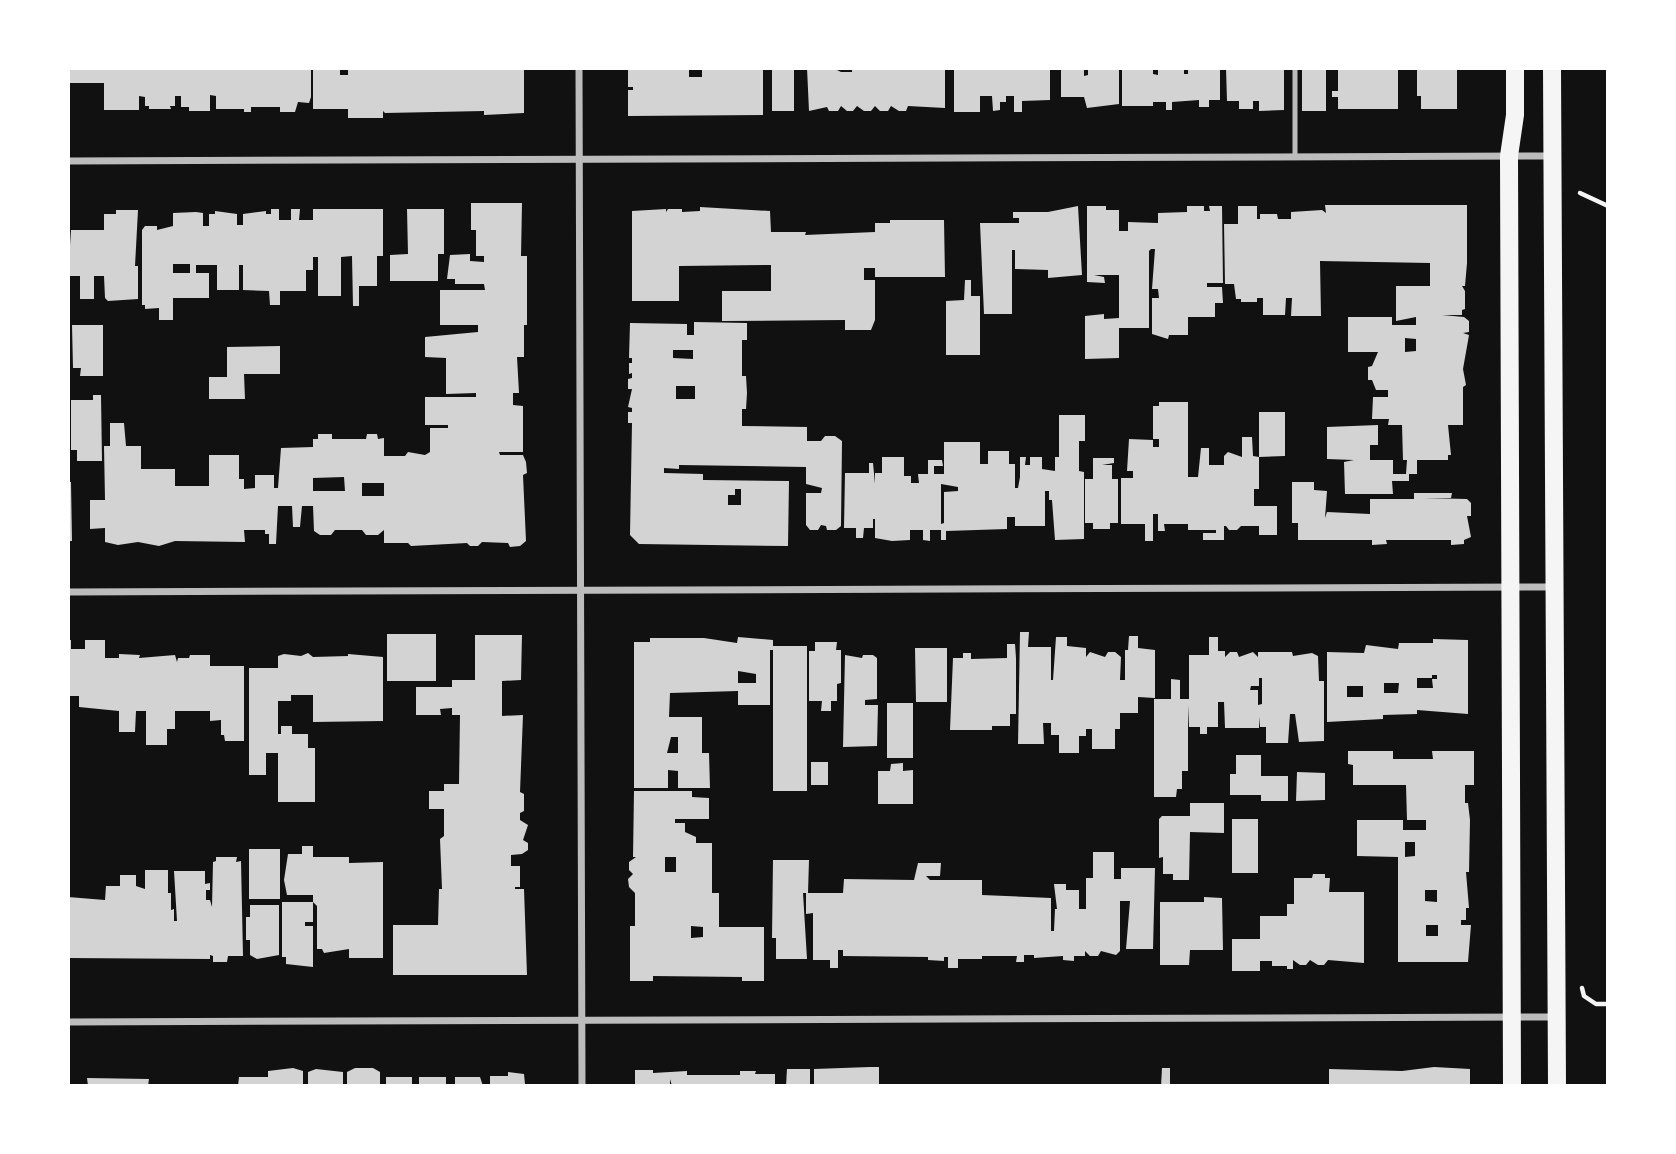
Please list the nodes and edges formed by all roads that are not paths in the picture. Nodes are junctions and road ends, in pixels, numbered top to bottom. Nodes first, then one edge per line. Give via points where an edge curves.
1 (579, 68) edge
2 (1295, 68) edge
3 (1515, 68) edge
4 (1552, 68) edge
5 (1509, 156) junction
6 (1554, 156) junction
7 (1294, 157) junction
8 (579, 159) junction
9 (68, 161) edge
10 (1510, 587) junction
11 (1555, 587) junction
12 (581, 590) junction
13 (68, 592) edge
14 (1512, 1017) junction
15 (1557, 1017) junction
16 (582, 1020) junction
17 (68, 1022) edge
18 (582, 1086) edge
19 (1512, 1086) edge
20 (1557, 1086) edge

1 - 8 street
2 - 7 lane
3 - 5 main road
4 - 6 main road
5 - 6 street
5 - 7 street
5 - 10 main road
6 - 11 main road
7 - 8 street
8 - 9 street
8 - 12 street
10 - 11 street
10 - 12 street
10 - 14 main road
11 - 15 main road
12 - 13 street
12 - 16 street
14 - 15 street
14 - 16 street
14 - 19 main road
15 - 20 main road
16 - 17 street
16 - 18 street

